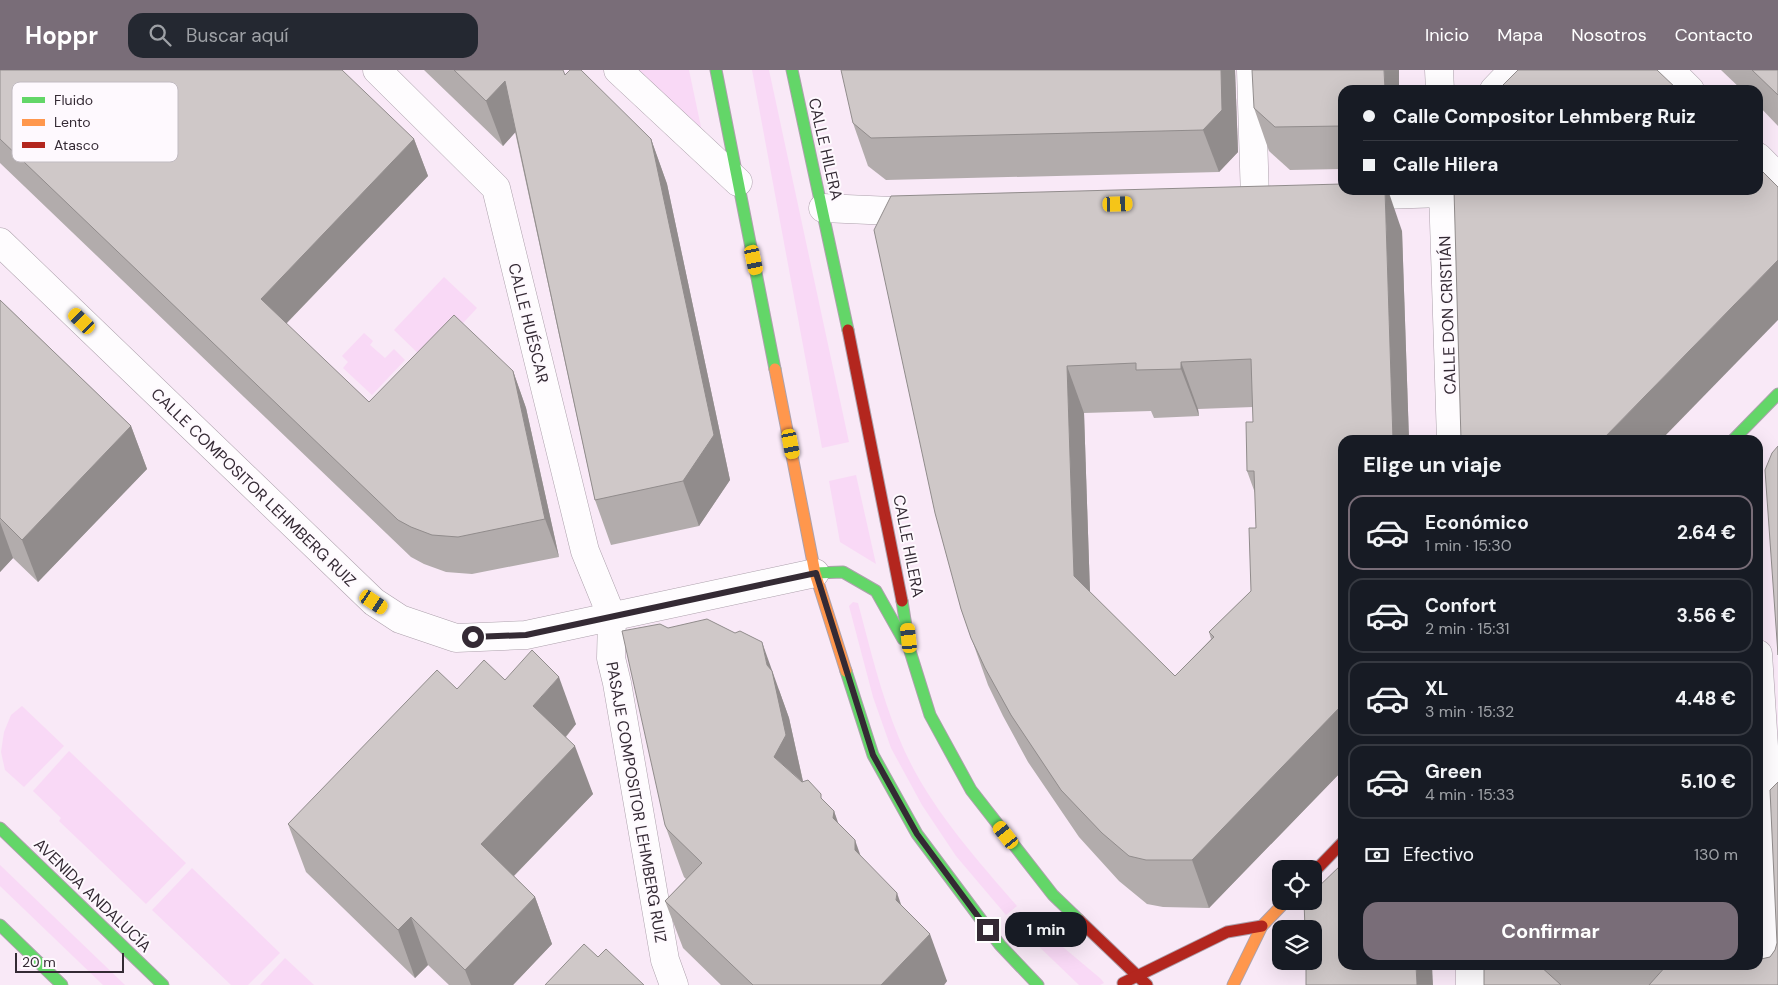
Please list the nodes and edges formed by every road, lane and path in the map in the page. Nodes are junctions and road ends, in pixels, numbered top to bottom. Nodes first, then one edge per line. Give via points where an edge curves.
1 (378, 70) edge
2 (618, 70) edge
3 (716, 70) edge
4 (792, 70) edge
5 (1251, 70) edge
6 (1439, 70) edge
7 (1512, 70) edge
8 (1670, 70) edge
9 (1440, 85) edge
10 (1498, 85) edge
11 (1685, 85) edge
12 (1763, 162) edge
13 (1778, 177) edge
14 (738, 182) junction
15 (1372, 195) edge
16 (1443, 195) edge
17 (1324, 197) edge
18 (1226, 200) edge
19 (823, 208) junction
20 (941, 210) edge
21 (0, 242) edge
22 (1778, 394) edge
23 (1451, 435) edge
24 (1738, 435) edge
25 (816, 573) junction
26 (612, 617) junction
27 (910, 651) junction
28 (1763, 717) edge
29 (1767, 768) edge
30 (0, 828) edge
31 (1338, 846) edge
32 (1322, 863) edge
33 (1277, 910) edge
34 (0, 925) edge
35 (1262, 926) junction
36 (1470, 970) edge
37 (1137, 976) junction
38 (62, 985) edge
39 (163, 985) edge
40 (674, 985) edge
41 (1038, 985) edge
42 (1120, 985) edge
43 (1147, 985) edge
44 (1233, 985) edge
45 (1470, 985) edge
46 (1776, 985) edge

1 - 26 street, CALLE HUÉSCAR via 496,188 585,551
2 - 14 street
3 - 14 main road
4 - 19 main road, CALLE HILERA
5 - 18 street via 1265,199
6 - 9 street
7 - 10 street
8 - 11 street
12 - 13 street
14 - 25 main road
15 - 17 street
16 - 23 street, CALLE DON CRISTIÁN
19 - 20 street via 892,212
19 - 27 main road, CALLE HILERA via 888,524
21 - 26 street, CALLE COMPOSITOR LEHMBERG RUIZ via 374,602 400,619 456,638 526,635
22 - 24 main road
25 - 26 street, CALLE COMPOSITOR LEHMBERG RUIZ
25 - 27 main road via 843,572 876,592
25 - 41 main road via 873,755 917,834 1000,945
26 - 40 street, PASAJE COMPOSITOR LEHMBERG RUIZ via 611,658 665,960
27 - 37 main road, CALLE HILERA via 930,716 971,790 1053,895
28 - 29 street
29 - 46 street
30 - 39 main road, AVENIDA ANDALUCÍA
31 - 32 main road
33 - 35 main road
34 - 38 main road
35 - 37 main road via 1227,932
35 - 44 main road
36 - 45 street
37 - 42 main road
37 - 43 main road, CALLE HILERA

